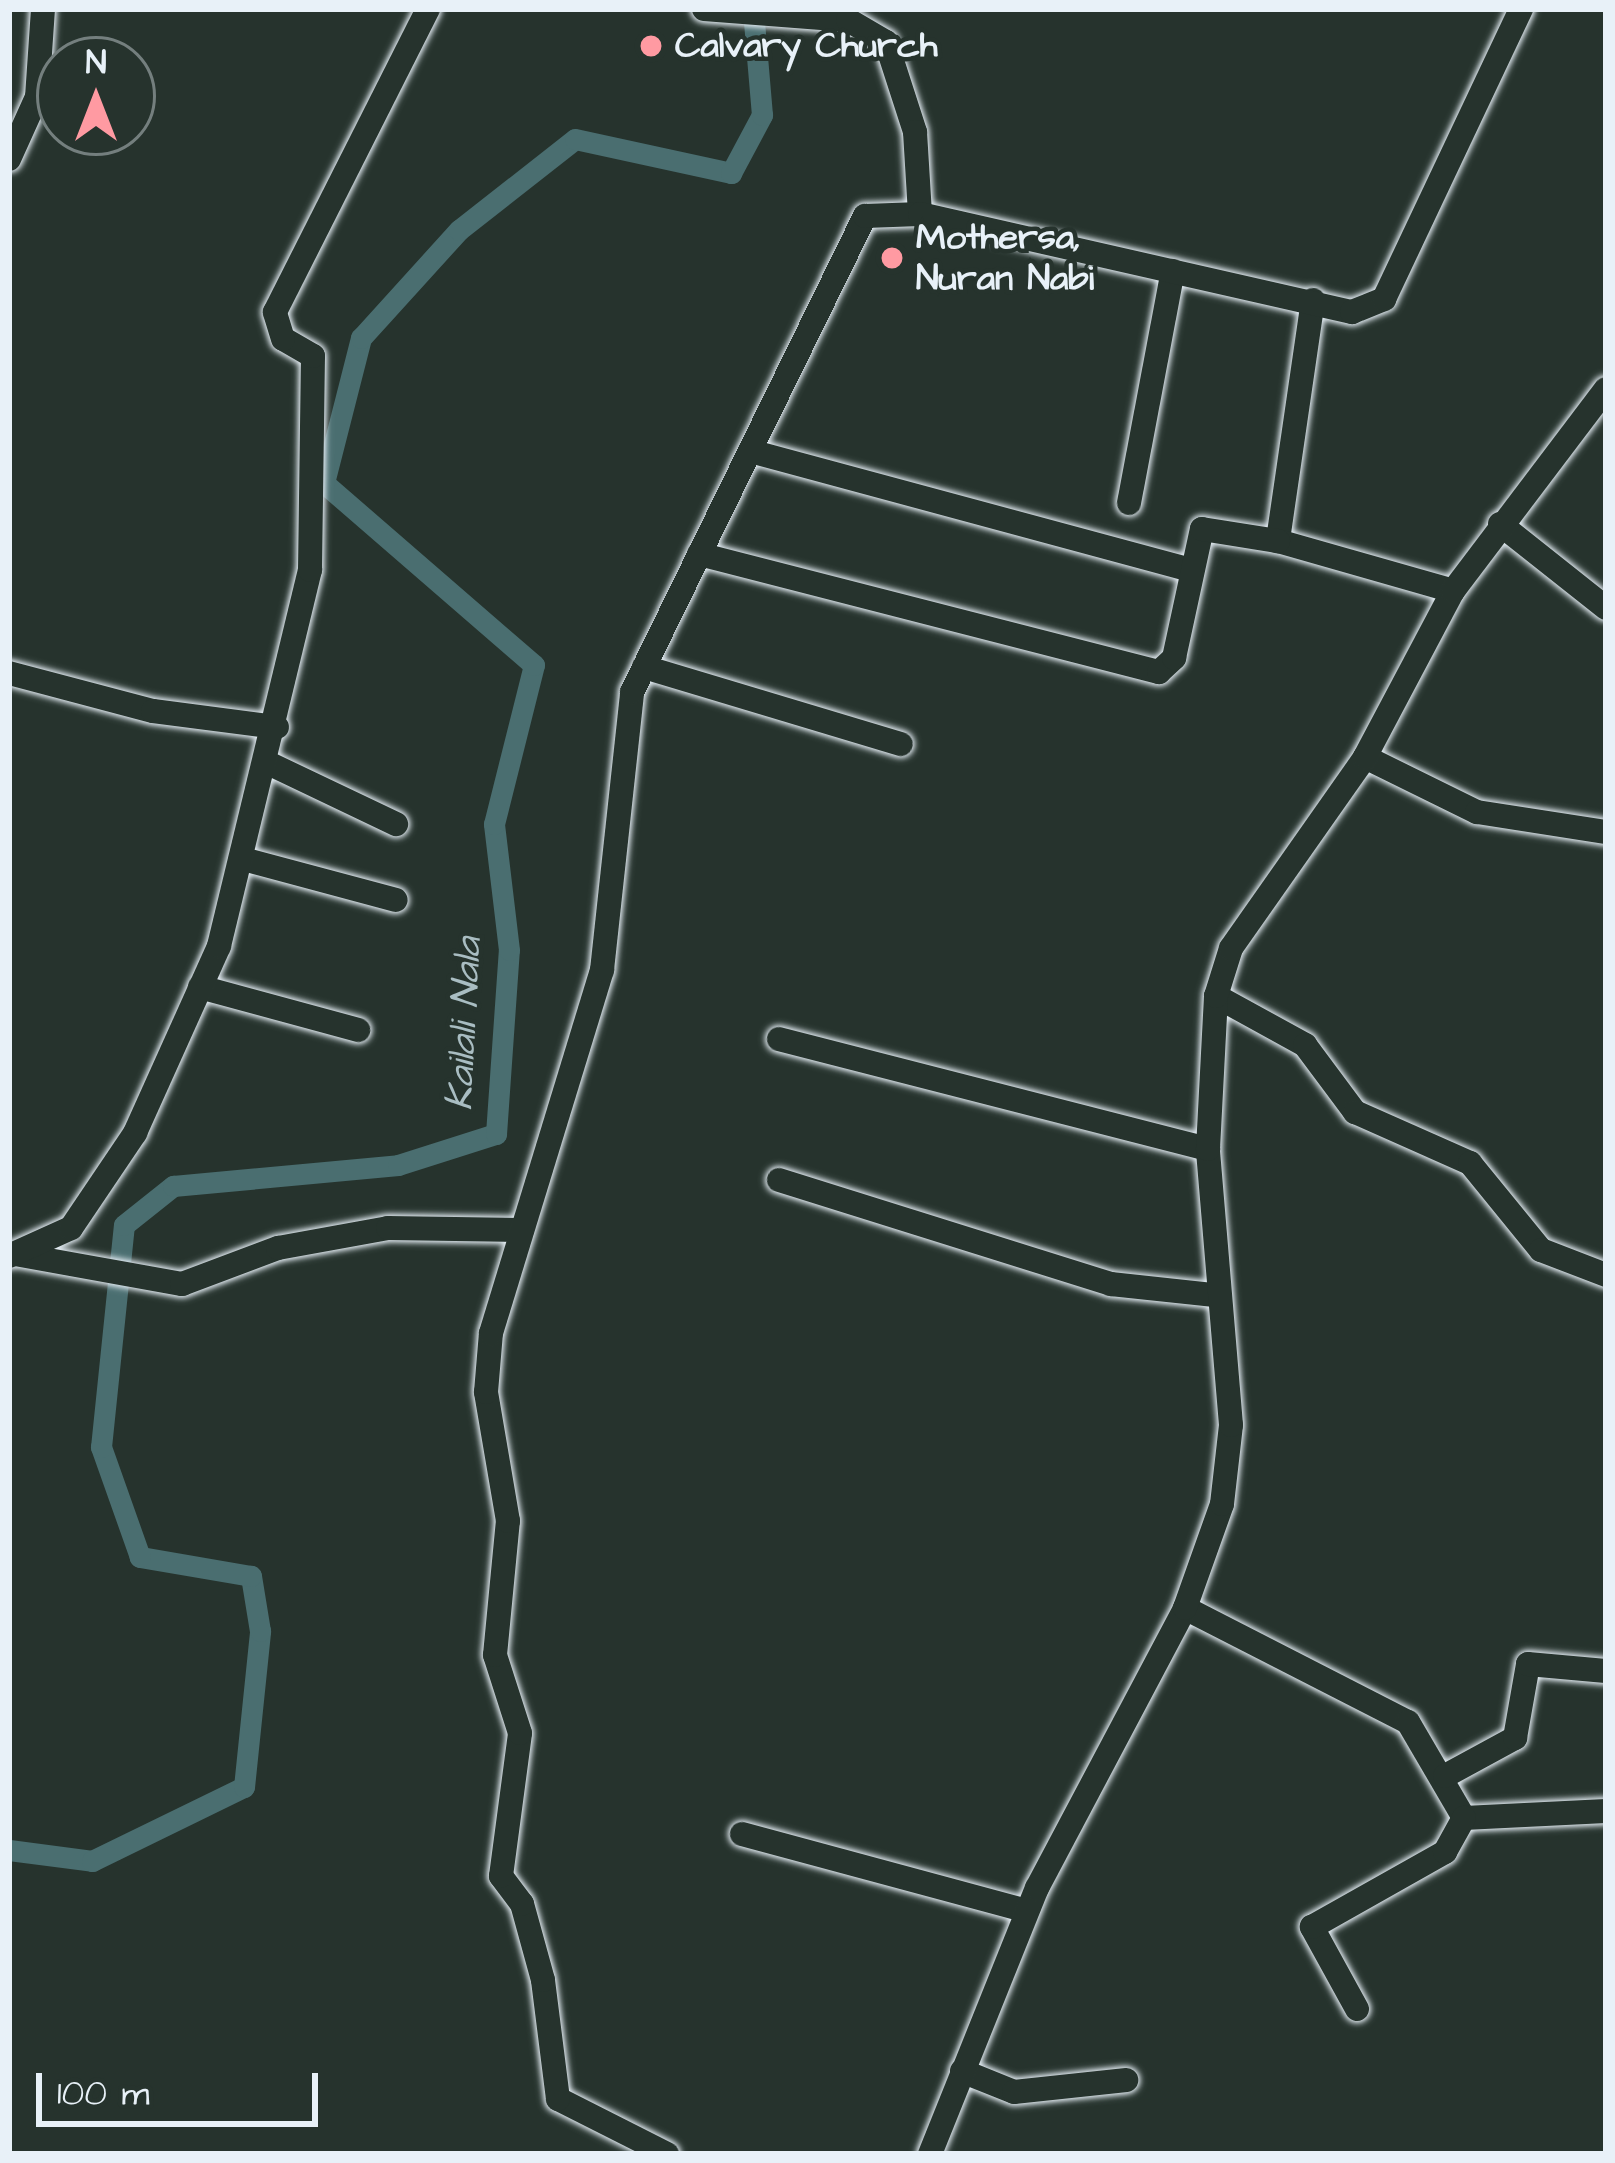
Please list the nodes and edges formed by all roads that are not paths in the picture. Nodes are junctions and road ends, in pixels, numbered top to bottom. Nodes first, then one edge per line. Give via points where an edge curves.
1 (43, 9) edge
2 (428, 9) edge
3 (1522, 9) edge
4 (711, 10) edge
5 (9, 159) edge
6 (920, 214) junction
7 (1173, 271) junction
8 (1313, 300) junction
9 (1606, 389) edge
10 (750, 451) junction
11 (1129, 503) dead end
12 (1501, 524) junction
13 (1278, 541) junction
14 (699, 554) junction
15 (1192, 570) junction
16 (1453, 591) junction
17 (1606, 608) edge
18 (644, 667) junction
19 (9, 673) edge
20 (277, 727) junction
21 (901, 744) dead end
22 (1365, 757) junction
23 (268, 763) junction
24 (396, 824) dead end
25 (1606, 832) edge
26 (243, 859) junction
27 (396, 900) dead end
28 (200, 987) junction
29 (1216, 996) junction
30 (358, 1030) dead end
31 (779, 1039) dead end
32 (1208, 1149) junction
33 (779, 1180) dead end
34 (522, 1230) junction
35 (12, 1255) edge
36 (1606, 1275) edge
37 (1214, 1295) junction
38 (1185, 1608) junction
39 (1606, 1671) edge
40 (1445, 1776) junction
41 (1606, 1811) edge
42 (1464, 1818) junction
43 (742, 1834) dead end
44 (1028, 1911) junction
45 (1357, 2009) dead end
46 (962, 2071) junction
47 (1126, 2080) dead end
48 (667, 2154) edge
49 (930, 2154) edge

1 - 5 street via 37,97
2 - 20 street via 274,312 283,339 313,356 310,570
3 - 8 street via 1384,299 1352,312
4 - 6 street via 848,20 886,42 915,132
6 - 7 street
6 - 10 street via 865,216
7 - 8 street
7 - 11 street
8 - 13 street
9 - 12 street
10 - 14 street
10 - 15 street
12 - 16 street
12 - 17 street
13 - 15 street via 1202,530
13 - 16 street
14 - 15 street via 1159,672 1174,658
14 - 18 street
16 - 22 street
18 - 21 street
18 - 34 street via 632,692 597,989
19 - 20 street via 153,711
20 - 23 street
22 - 25 street via 1478,812
22 - 29 street via 1261,896
23 - 24 street
23 - 26 street
26 - 27 street
26 - 28 street
28 - 30 street
28 - 35 street via 153,1102 71,1228
29 - 32 street
29 - 36 street via 1305,1045 1355,1112 1470,1163 1541,1250
31 - 32 street
32 - 37 street
33 - 37 street via 1111,1284
34 - 35 street via 388,1228 278,1248 182,1284
34 - 48 street via 486,1392 508,1521 495,1655 520,1733 501,1876 522,1904 543,1980 557,2099
37 - 38 street via 1231,1426 1222,1504
38 - 40 street via 1408,1722
38 - 44 street
39 - 40 street via 1528,1664 1514,1738
40 - 42 street
41 - 42 street
42 - 45 street via 1445,1852 1312,1927
43 - 44 street
44 - 46 street
46 - 47 street via 1014,2092
46 - 49 street

